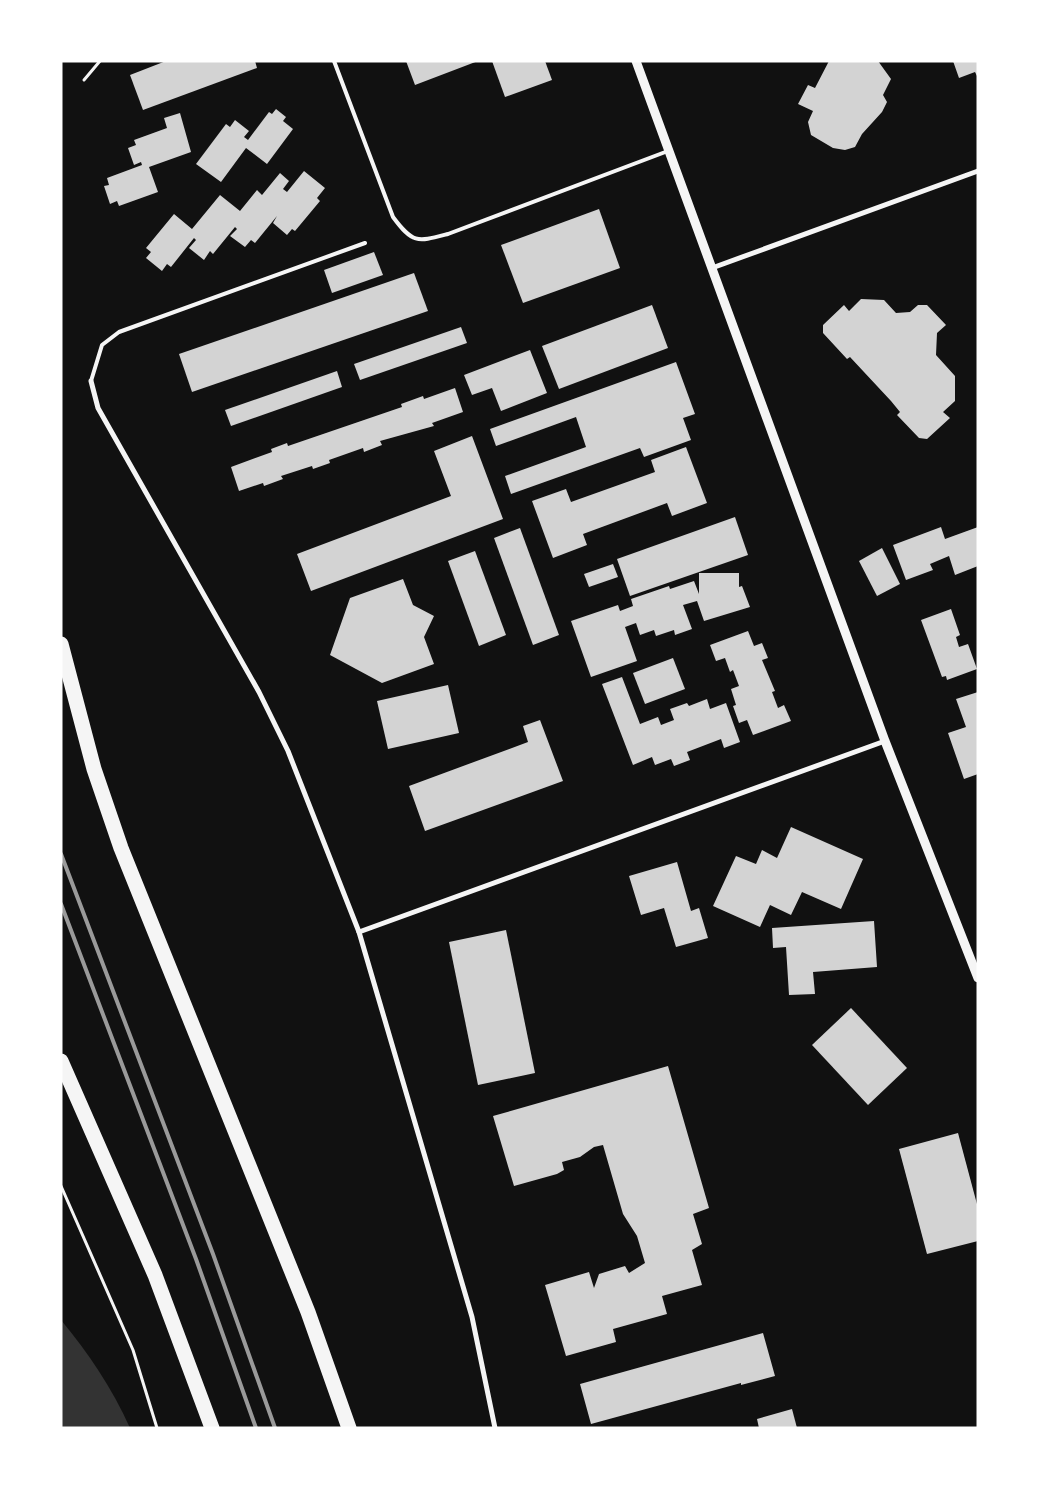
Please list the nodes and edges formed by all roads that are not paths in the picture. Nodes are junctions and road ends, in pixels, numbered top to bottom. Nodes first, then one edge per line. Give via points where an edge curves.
1 (334, 61) edge
2 (636, 61) edge
3 (669, 151) junction
4 (978, 171) edge
5 (365, 243) dead end
6 (712, 268) junction
7 (91, 382) joint
8 (61, 644) edge
9 (885, 741) junction
10 (359, 932) junction
11 (978, 978) edge
12 (61, 1061) edge
13 (212, 1428) edge
14 (349, 1428) edge
15 (495, 1428) edge

1 - 3 lane via 393,217 406,234 422,240 448,234
2 - 3 street
3 - 6 street
4 - 6 street
5 - 7 lane via 119,332 102,345
6 - 9 street
7 - 10 street via 98,408 280,734
8 - 14 highway via 94,769 121,848 308,1312
9 - 10 street
9 - 11 street
10 - 15 street via 472,1317
12 - 13 highway via 155,1275

